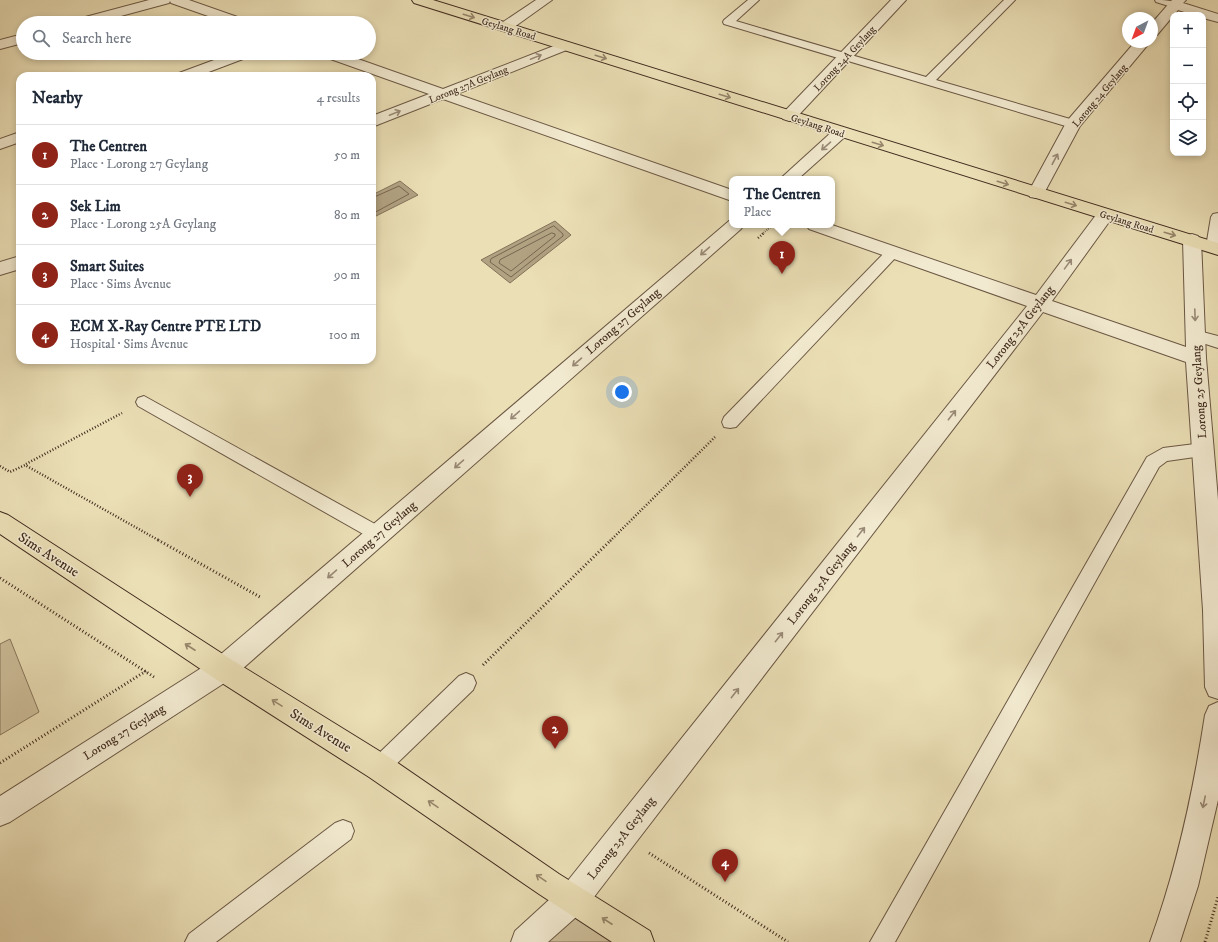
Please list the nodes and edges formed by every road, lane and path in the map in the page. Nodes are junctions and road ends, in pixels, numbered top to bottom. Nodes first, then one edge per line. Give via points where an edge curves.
1 (164, 0) edge
2 (176, 0) edge
3 (419, 0) edge
4 (545, 0) edge
5 (754, 0) edge
6 (899, 0) edge
7 (1010, 0) edge
8 (1160, 0) edge
9 (1177, 2) edge
10 (105, 16) edge
11 (221, 16) edge
12 (1218, 18) edge
13 (1158, 25) edge
14 (505, 27) junction
15 (16, 40) edge
16 (0, 45) edge
17 (564, 46) junction
18 (1138, 48) edge
19 (845, 56) junction
20 (227, 60) edge
21 (347, 60) edge
22 (195, 72) edge
23 (928, 81) junction
24 (443, 94) junction
25 (789, 116) junction
26 (376, 120) edge
27 (1073, 124) junction
28 (841, 132) junction
29 (16, 138) edge
30 (0, 144) edge
31 (791, 176) edge
32 (1036, 193) junction
33 (729, 195) edge
34 (1105, 215) junction
35 (1218, 217) edge
36 (732, 228) edge
37 (824, 228) edge
38 (1192, 240) junction
39 (1215, 248) edge
40 (893, 252) junction
41 (16, 263) edge
42 (0, 269) edge
43 (1040, 303) junction
44 (1195, 335) junction
45 (1218, 342) edge
46 (1196, 358) junction
47 (144, 402) joint
48 (730, 422) joint
49 (1203, 450) junction
50 (25, 465) junction
51 (0, 466) edge
52 (0, 522) edge
53 (378, 534) junction
54 (0, 578) edge
55 (263, 599) dead end
56 (223, 669) junction
57 (146, 671) junction
58 (466, 683) joint
59 (1218, 687) edge
60 (181, 696) junction
61 (1218, 715) edge
62 (0, 763) edge
63 (379, 767) junction
64 (0, 812) edge
65 (343, 831) dead end
66 (622, 836) junction
67 (1218, 897) edge
68 (573, 899) junction
69 (197, 942) edge
70 (526, 942) edge
71 (639, 942) edge
72 (788, 942) edge
73 (882, 942) edge
74 (1165, 942) edge
75 (1205, 942) edge

1 - 10 street
2 - 11 street
3 -> 14 main road, Geylang Road
4 - 14 street
5 - 19 lane via 728,22
6 - 19 street, Lorong 24A Geylang
7 - 23 lane
8 - 9 lane
9 - 12 street
9 - 13 street
14 - 17 main road, Geylang Road
15 - 16 street
24 -> 17 street, Lorong 27A Geylang
17 -> 25 main road, Geylang Road
18 - 27 street, Lorong 24 Geylang
19 - 23 lane
19 - 25 street, Lorong 24A Geylang
20 - 22 street
21 - 24 street
23 - 27 lane
26 -> 24 street, Lorong 27A Geylang
24 - 33 street
25 - 28 main road, Geylang Road
32 -> 27 street, Lorong 24 Geylang
28 -> 31 street
28 -> 32 main road, Geylang Road
29 - 30 street
32 -> 34 main road, Geylang Road
34 -> 38 main road, Geylang Road
43 -> 34 street, Lorong 25A Geylang
35 - 39 lane
36 -> 53 street, Lorong 27 Geylang
37 - 40 street
38 - 39 main road, Geylang Road
38 -> 44 street, Lorong 25 Geylang
40 - 43 street
40 - 48 lane
41 - 42 street
43 - 46 street
66 -> 43 street, Lorong 25A Geylang
44 - 45 lane
44 - 46 street, Lorong 25 Geylang
46 - 49 street, Lorong 25 Geylang
47 - 50 path
47 - 53 lane
48 - 58 path
49 - 59 street, Lorong 25 Geylang via 1215,604
49 - 73 lane via 1163,455 1153,462
50 - 51 path via 10,472
50 - 55 path
56 -> 52 main road, Sims Avenue
53 -> 56 street, Lorong 27 Geylang
54 - 57 path
56 - 60 street, Lorong 27 Geylang
63 -> 56 main road, Sims Avenue
57 - 60 path
57 - 62 path
58 - 63 lane
60 - 64 street, Lorong 27 Geylang
61 -> 74 street via 1208,786 1194,850
68 -> 63 main road, Sims Avenue
65 - 69 lane
66 - 68 street, Lorong 25A Geylang
66 - 72 path
67 - 75 path
68 - 70 street, Lorong 25A Geylang
71 -> 68 main road, Sims Avenue

